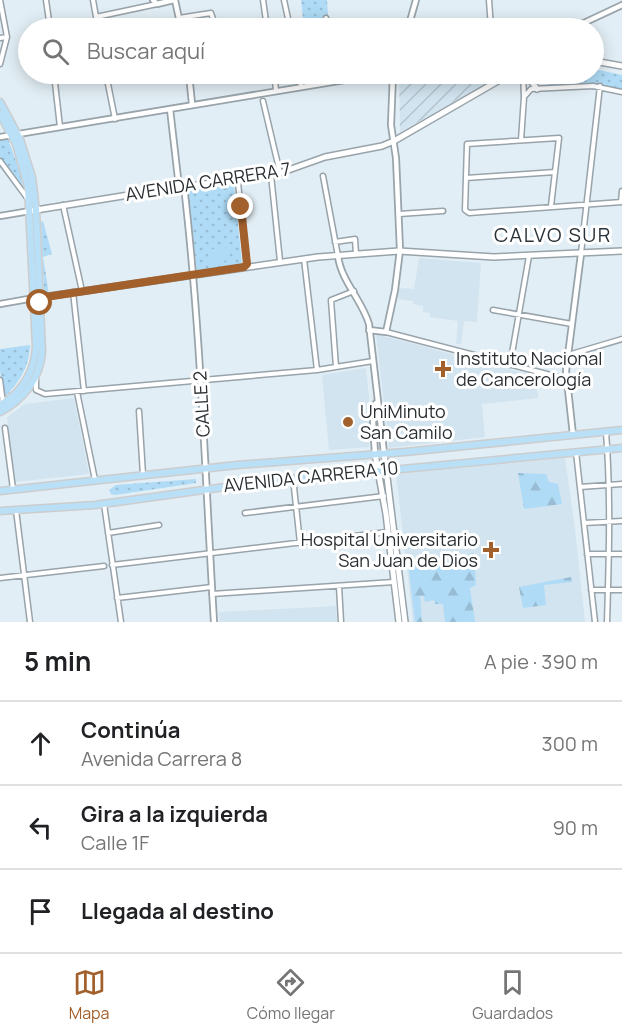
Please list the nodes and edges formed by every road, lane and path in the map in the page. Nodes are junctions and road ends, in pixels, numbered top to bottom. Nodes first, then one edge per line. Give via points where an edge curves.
1 (0, 0) edge
2 (46, 0) edge
3 (93, 0) edge
4 (175, 0) edge
5 (263, 0) edge
6 (284, 0) edge
7 (416, 0) edge
8 (489, 0) edge
9 (155, 2) edge
10 (622, 5) edge
11 (96, 17) joint
12 (49, 18) edge
13 (178, 18) joint
14 (214, 18) edge
15 (266, 18) edge
16 (288, 18) edge
17 (411, 18) edge
18 (490, 18) edge
19 (594, 18) edge
20 (7, 37) junction
21 (0, 38) edge
22 (604, 63) edge
23 (0, 64) edge
24 (622, 66) edge
25 (55, 84) edge
26 (108, 84) edge
27 (190, 84) edge
28 (275, 84) edge
29 (314, 84) edge
30 (393, 84) edge
31 (491, 84) edge
32 (493, 84) edge
33 (524, 84) edge
34 (532, 84) edge
35 (302, 86) joint
36 (600, 86) junction
37 (488, 87) junction
38 (537, 89) junction
39 (276, 90) junction
40 (622, 92) edge
41 (524, 97) junction
42 (263, 101) dead end
43 (0, 102) edge
44 (192, 104) junction
45 (170, 109) junction
46 (0, 114) edge
47 (115, 119) junction
48 (60, 126) junction
49 (14, 134) junction
50 (0, 137) edge
51 (521, 140) junction
52 (394, 141) junction
53 (0, 161) edge
54 (555, 172) junction
55 (280, 173) junction
56 (271, 175) junction
57 (323, 176) dead end
58 (466, 178) junction
59 (238, 180) junction
60 (182, 187) junction
61 (622, 192) edge
62 (29, 201) junction
63 (621, 202) edge
64 (587, 204) junction
65 (63, 205) junction
66 (551, 206) junction
67 (33, 211) junction
68 (443, 212) dead end
69 (399, 213) junction
70 (0, 216) edge
71 (335, 242) junction
72 (399, 251) junction
73 (622, 251) edge
74 (581, 254) junction
75 (356, 255) junction
76 (338, 256) junction
77 (529, 256) junction
78 (304, 259) junction
79 (280, 261) junction
80 (247, 266) junction
81 (194, 276) junction
82 (82, 291) junction
83 (354, 291) junction
84 (73, 292) junction
85 (37, 298) junction
86 (0, 304) edge
87 (493, 310) dead end
88 (519, 315) junction
89 (572, 324) junction
90 (369, 330) junction
91 (386, 332) junction
92 (622, 339) edge
93 (568, 355) junction
94 (373, 361) junction
95 (510, 364) junction
96 (336, 367) junction
97 (316, 370) junction
98 (38, 371) junction
99 (566, 379) junction
100 (0, 380) edge
101 (201, 381) junction
102 (84, 391) junction
103 (77, 392) junction
104 (377, 394) junction
105 (1, 404) edge
106 (139, 411) dead end
107 (0, 412) edge
108 (5, 428) dead end
109 (622, 430) edge
110 (606, 432) junction
111 (573, 435) junction
112 (622, 447) edge
113 (607, 449) junction
114 (576, 451) junction
115 (384, 453) junction
116 (375, 454) junction
117 (206, 468) junction
118 (386, 469) junction
119 (377, 470) junction
120 (143, 475) junction
121 (293, 478) junction
122 (95, 481) junction
123 (622, 484) edge
124 (609, 485) junction
125 (580, 487) junction
126 (207, 489) junction
127 (13, 490) junction
128 (0, 491) edge
129 (390, 495) junction
130 (382, 496) junction
131 (104, 504) junction
132 (296, 508) junction
133 (16, 510) junction
134 (0, 512) edge
135 (245, 513) dead end
136 (622, 521) edge
137 (610, 522) junction
138 (584, 523) junction
139 (159, 525) dead end
140 (388, 532) junction
141 (108, 533) junction
142 (300, 543) junction
143 (210, 553) junction
144 (587, 554) junction
145 (609, 554) junction
146 (622, 554) edge
147 (112, 565) junction
148 (104, 566) dead end
149 (24, 575) junction
150 (0, 578) edge
151 (394, 582) junction
152 (339, 586) junction
153 (212, 587) junction
154 (591, 590) junction
155 (608, 590) junction
156 (622, 590) edge
157 (212, 594) junction
158 (117, 598) junction
159 (30, 622) edge
160 (121, 622) edge
161 (214, 622) edge
162 (341, 622) edge
163 (399, 622) edge
164 (405, 622) edge
165 (595, 622) edge
166 (606, 622) edge

1 - 20 street
2 - 12 street
3 - 11 street
4 - 9 street
4 - 13 street
5 - 15 street
6 - 16 street
7 - 17 street
8 - 18 street
9 - 11 street
10 - 19 street
13 - 14 street via 211,13
20 - 21 street
20 - 23 street
22 - 24 main road
25 - 48 street
26 - 47 street
27 - 44 street
28 - 39 street
29 - 35 street
30 - 52 street
31 - 37 main road
32 - 37 main road, AVENIDA CARRERA 7
33 - 41 street
34 - 38 main road
35 - 39 street
36 - 38 street
36 - 40 street
36 - 64 street
37 - 52 main road, AVENIDA CARRERA 7
38 - 41 street via 529,90
39 - 44 street
41 - 51 street
42 - 55 street
43 - 49 main road
44 - 45 street
45 - 47 street
45 - 60 street, CALLE 2
46 - 49 main road
47 - 48 street
48 - 49 street
49 - 50 street
49 - 62 main road
49 - 67 main road via 29,163
51 - 54 street via 559,138
51 - 58 street via 466,144
52 - 55 main road, AVENIDA CARRERA 7 via 325,157
52 - 69 street
53 - 62 street
54 - 58 street
54 - 66 street
55 - 56 main road, AVENIDA CARRERA 7
56 - 59 main road, AVENIDA CARRERA 7
56 - 79 street
57 - 71 street
58 - 66 street via 468,213
59 - 60 main road, AVENIDA CARRERA 7
59 - 80 street
60 - 65 main road, AVENIDA CARRERA 7
60 - 81 street, CALLE 2
61 - 63 street
62 - 67 main road
63 - 64 street
64 - 66 street
64 - 74 street
65 - 67 main road, AVENIDA CARRERA 7
65 - 82 street
67 - 70 street
67 - 85 main road
68 - 69 street
69 - 72 street
71 - 75 street via 355,239
71 - 76 street
72 - 75 main road
72 - 77 main road
72 - 91 street
73 - 74 main road
74 - 77 main road
74 - 89 street
75 - 76 main road
76 - 78 main road
76 - 83 street
77 - 88 street
78 - 79 main road
78 - 97 street
79 - 80 main road
80 - 81 main road
81 - 82 main road
81 - 101 street, CALLE 2
82 - 84 main road
83 - 90 street
83 - 96 street via 331,300
84 - 85 main road
84 - 102 street
85 - 86 street
85 - 98 main road via 42,352
85 - 105 main road via 33,367 23,386
87 - 88 street
88 - 89 street
88 - 95 street
89 - 93 street
90 - 91 street
90 - 94 street
91 - 95 street
92 - 93 street
93 - 99 street
94 - 96 street
94 - 104 street
95 - 99 street
96 - 97 street
97 - 101 street
98 - 103 street via 36,387 40,393
98 - 107 main road via 23,395
99 - 111 street
100 - 105 street
101 - 102 street
101 - 117 street, CALLE 2
102 - 103 street
103 - 122 street
104 - 115 street
104 - 116 street via 373,422
106 - 120 street
108 - 127 street
109 - 110 main road, AVENIDA CARRERA 10
110 - 111 main road, AVENIDA CARRERA 10
110 - 113 street
111 - 115 main road, AVENIDA CARRERA 10
112 - 113 main road, AVENIDA CARRERA 10
113 - 114 main road, AVENIDA CARRERA 10
113 - 124 street
114 - 118 main road, AVENIDA CARRERA 10
114 - 125 street
115 - 116 main road, AVENIDA CARRERA 10
115 - 118 main road
116 - 117 main road, AVENIDA CARRERA 10
116 - 119 main road
117 - 120 main road, AVENIDA CARRERA 10
117 - 126 street, CALLE 2
118 - 119 main road, AVENIDA CARRERA 10
118 - 129 main road
119 - 121 main road, AVENIDA CARRERA 10
119 - 130 main road
120 - 122 main road, AVENIDA CARRERA 10
121 - 126 main road, AVENIDA CARRERA 10
121 - 132 street
122 - 127 main road, AVENIDA CARRERA 10
123 - 124 street
124 - 125 street
124 - 137 street
125 - 138 street
126 - 131 main road, AVENIDA CARRERA 10
126 - 143 street, CALLE 2
127 - 128 main road, AVENIDA CARRERA 10
129 - 130 street
129 - 164 main road
130 - 132 street
130 - 140 main road
131 - 133 main road, AVENIDA CARRERA 10
131 - 141 street
132 - 135 street
132 - 142 street
133 - 134 main road, AVENIDA CARRERA 10
133 - 149 street
136 - 137 street
137 - 138 street
137 - 145 street
138 - 144 street
139 - 141 street
140 - 142 street
140 - 151 main road
141 - 147 street
142 - 143 street
143 - 147 street
143 - 153 street, CALLE 2
144 - 145 street
144 - 154 street
145 - 146 street
145 - 155 street
147 - 158 street
148 - 149 street
149 - 150 street
149 - 159 street
151 - 152 street
151 - 163 main road
152 - 157 street
152 - 162 street
153 - 157 street, CALLE 2
153 - 158 street
154 - 155 street
154 - 165 street
155 - 156 street
155 - 166 street
157 - 161 street, CALLE 2
158 - 160 street

